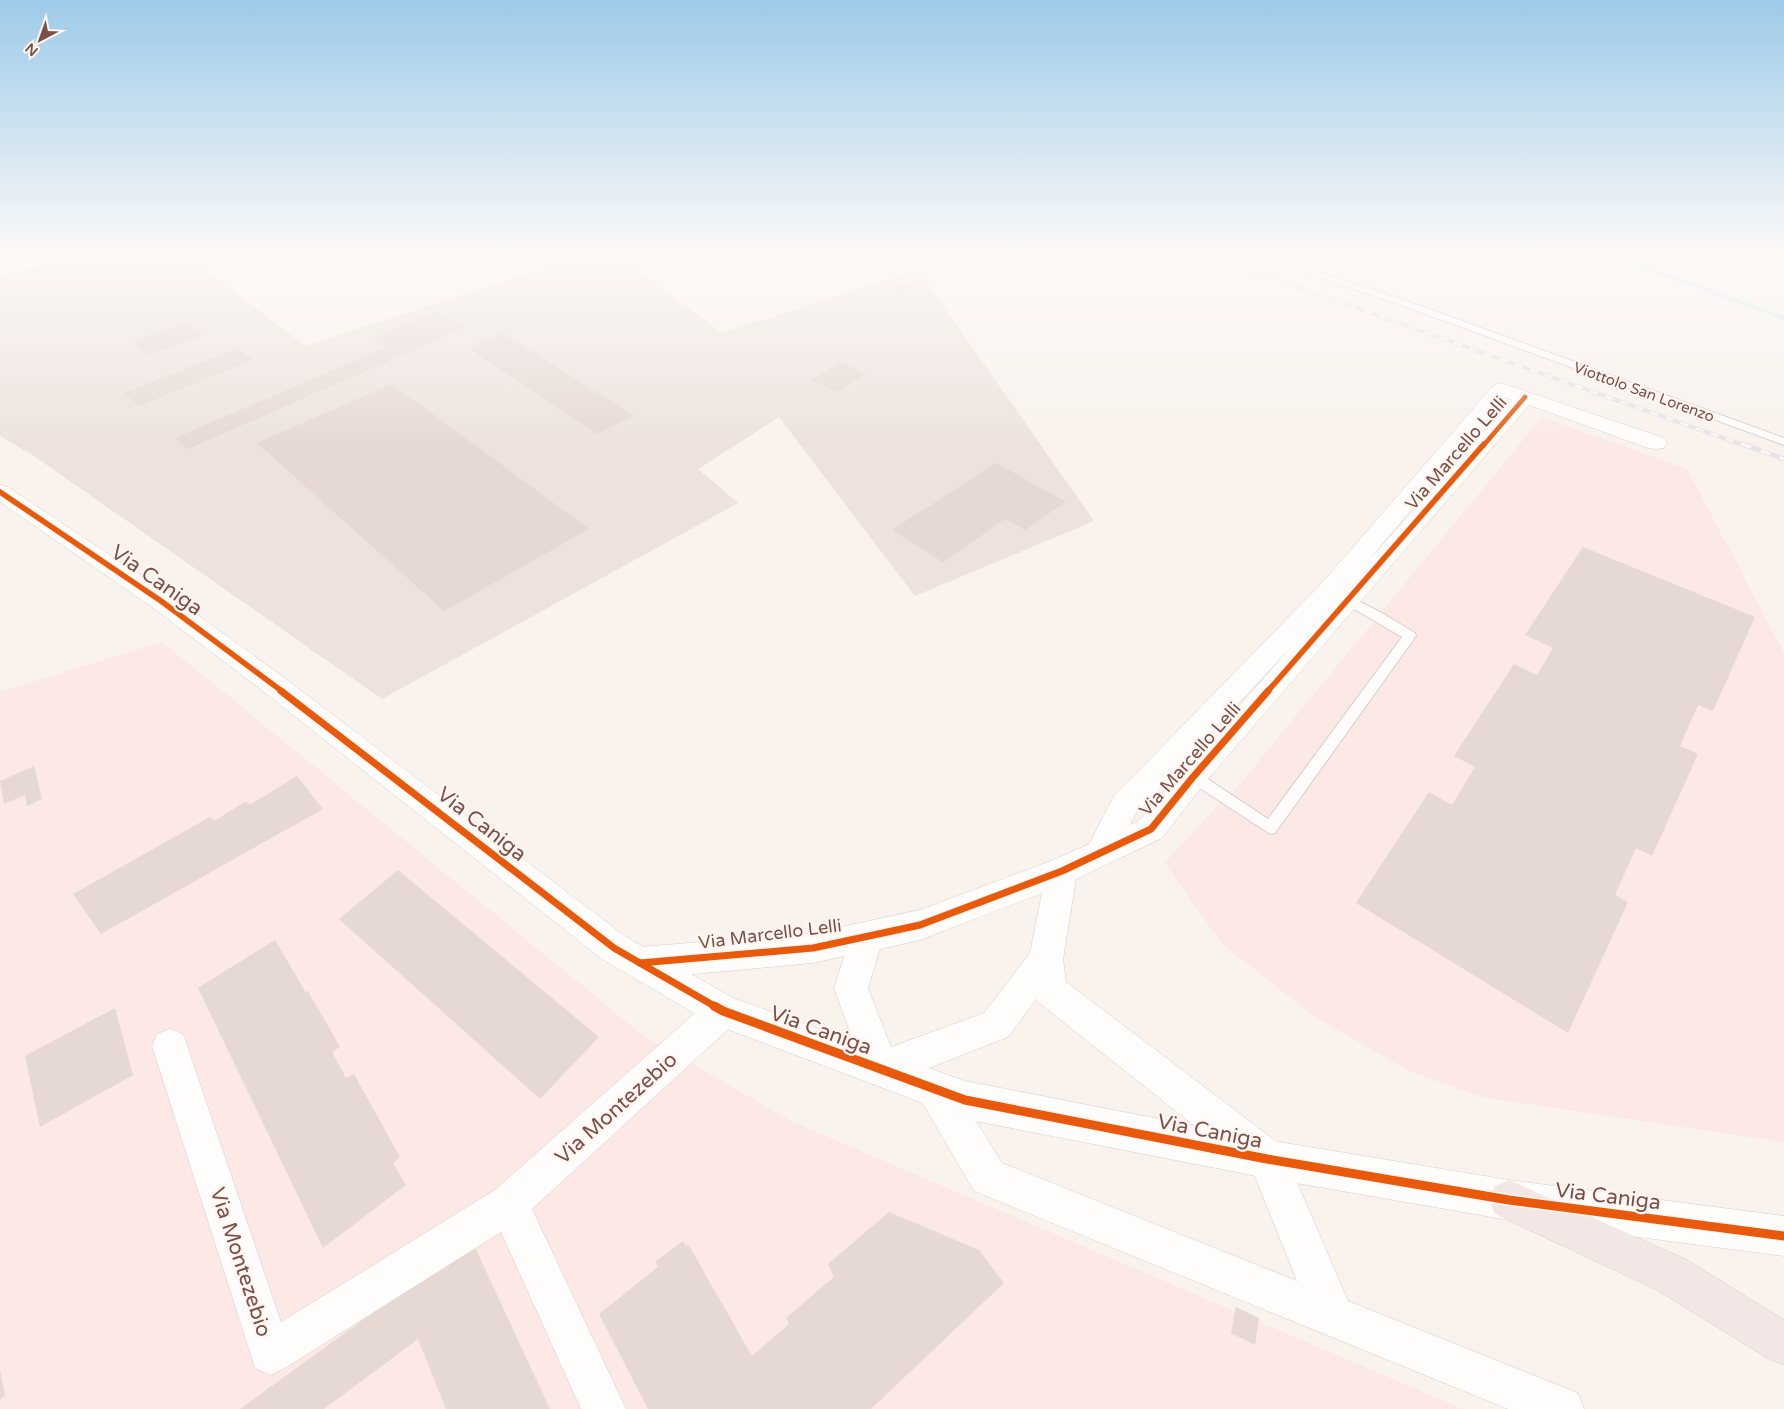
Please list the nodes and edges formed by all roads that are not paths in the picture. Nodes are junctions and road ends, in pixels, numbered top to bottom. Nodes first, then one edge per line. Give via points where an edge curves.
1 (1444, 318) edge
2 (1525, 398) junction
3 (1784, 442) edge
4 (1656, 443) dead end
5 (0, 493) edge
6 (1339, 595) junction
7 (1168, 760) junction
8 (1193, 777) junction
9 (1101, 852) junction
10 (1062, 871) junction
11 (867, 937) junction
12 (1046, 959) junction
13 (640, 963) junction
14 (723, 1011) junction
15 (170, 1046) dead end
16 (881, 1069) junction
17 (935, 1089) junction
18 (1267, 1159) junction
19 (1509, 1200) junction
20 (510, 1204) junction
21 (1784, 1236) edge
22 (1333, 1316) junction
23 (1784, 1344) edge
24 (604, 1409) edge
25 (1562, 1409) edge

1 - 3 lane, Viottolo San Lorenzo
2 - 4 street
2 - 6 street, Via Marcello Lelli
2 - 6 street, Via Marcello Lelli via 1501,389
5 - 13 street, Via Caniga via 161,602 355,746 614,948
6 - 7 street, Via Marcello Lelli
6 - 8 street, Via Marcello Lelli
6 - 8 lane via 1410,636 1270,828
7 - 8 lane
7 - 9 street, Via Marcello Lelli via 1125,805
8 - 9 street, Via Marcello Lelli via 1151,829
9 - 10 street, Via Marcello Lelli
10 - 11 street, Via Marcello Lelli via 920,925
10 - 12 street
11 - 13 street, Via Marcello Lelli via 813,948
11 - 16 street, Via Marcello Lelli via 851,988
12 - 16 street via 996,1026
12 - 18 street via 1050,991
13 - 14 street, Via Caniga
14 - 16 street, Via Caniga
14 - 20 street, Via Montezebio
15 - 20 street, Via Montezebio via 270,1353
16 - 17 street, Via Caniga
17 - 18 street, Via Caniga via 965,1100
17 - 22 street via 988,1177
18 - 19 street, Via Caniga
18 - 22 street
19 - 21 street, Via Caniga
19 - 23 highway via 1672,1275
20 - 24 street
22 - 25 street

